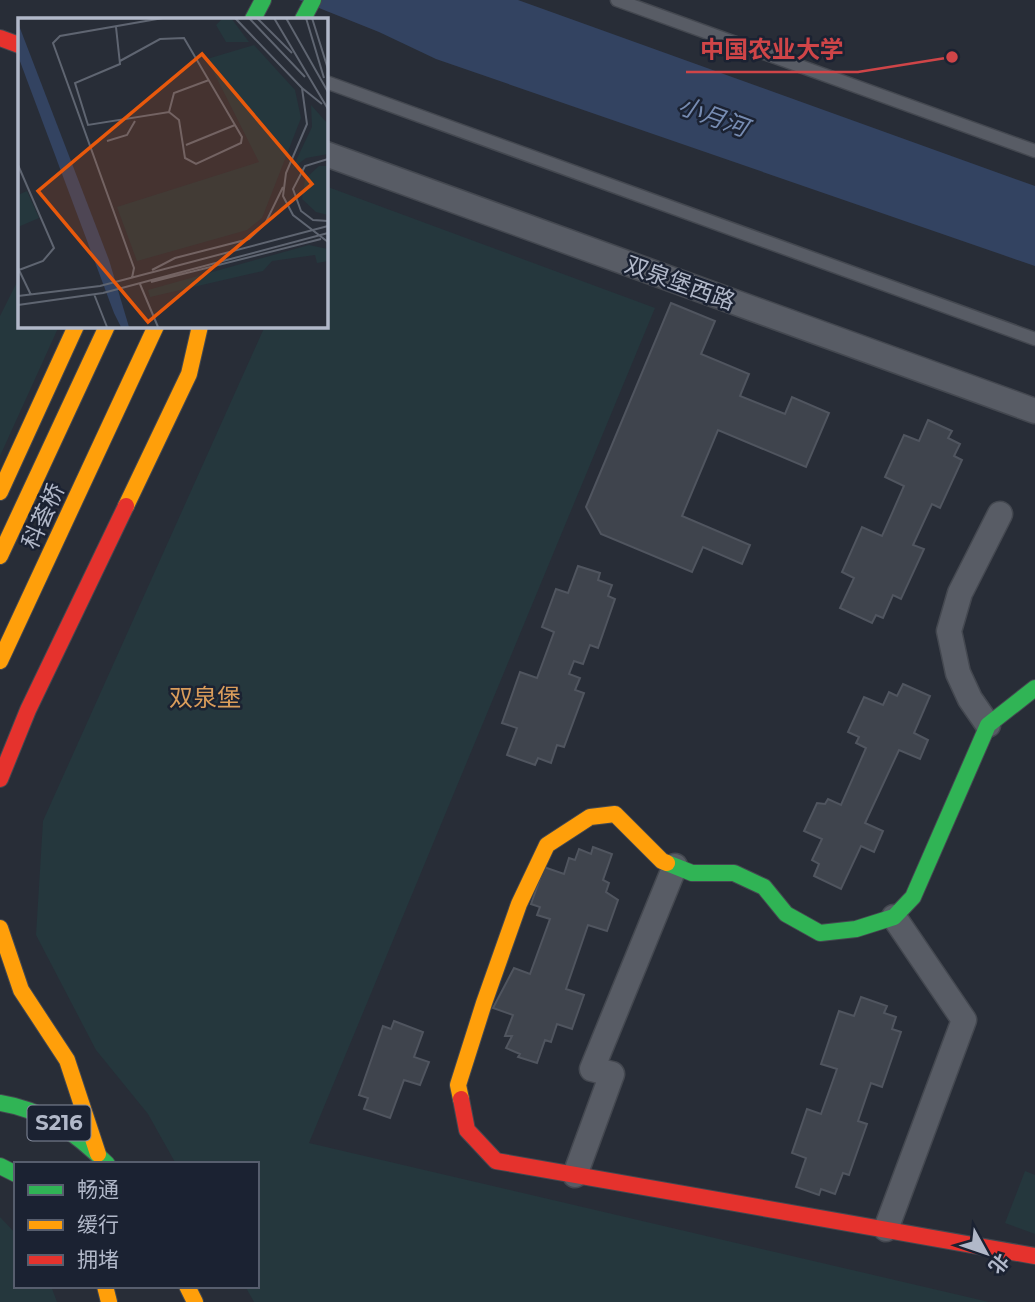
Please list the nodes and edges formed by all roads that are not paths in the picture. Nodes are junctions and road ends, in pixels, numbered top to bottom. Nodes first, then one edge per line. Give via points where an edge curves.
1 (262, 0) edge
2 (313, 0) edge
3 (617, 0) edge
4 (253, 18) edge
5 (304, 18) edge
6 (0, 38) edge
7 (18, 45) edge
8 (327, 82) edge
9 (1035, 151) edge
10 (327, 155) edge
11 (76, 327) edge
12 (107, 327) edge
13 (156, 327) edge
14 (200, 327) edge
15 (1035, 339) edge
16 (1035, 411) edge
17 (0, 492) edge
18 (1000, 514) dead end
19 (0, 556) edge
20 (0, 661) edge
21 (1035, 688) edge
22 (988, 725) junction
23 (0, 779) edge
24 (675, 866) junction
25 (894, 917) junction
26 (0, 928) edge
27 (0, 1103) edge
28 (103, 1159) edge
29 (575, 1175) junction
30 (886, 1229) junction
31 (1035, 1256) edge

1 - 4 main road
2 - 5 main road
3 - 9 lane
6 - 7 main road
8 - 15 lane
10 - 16 street, 双泉堡西路
11 - 17 main road
12 - 19 main road, 科荟桥
13 - 20 main road, 科荟桥
14 - 23 main road via 189,374 28,710
18 - 22 street via 960,593 949,631 958,673
21 - 22 main road
22 - 25 main road via 913,897
24 - 25 main road via 692,873 734,873 754,882 764,887 786,914 820,933 856,929
24 - 29 street via 592,1069 612,1074
24 - 29 main road via 662,861 615,814 590,817 547,845 519,904 484,1003 458,1085 467,1130 496,1161
25 - 30 street via 964,1020
26 - 28 main road via 21,990 67,1060
27 - 28 main road, S216 via 57,1121
29 - 30 main road
30 - 31 main road

